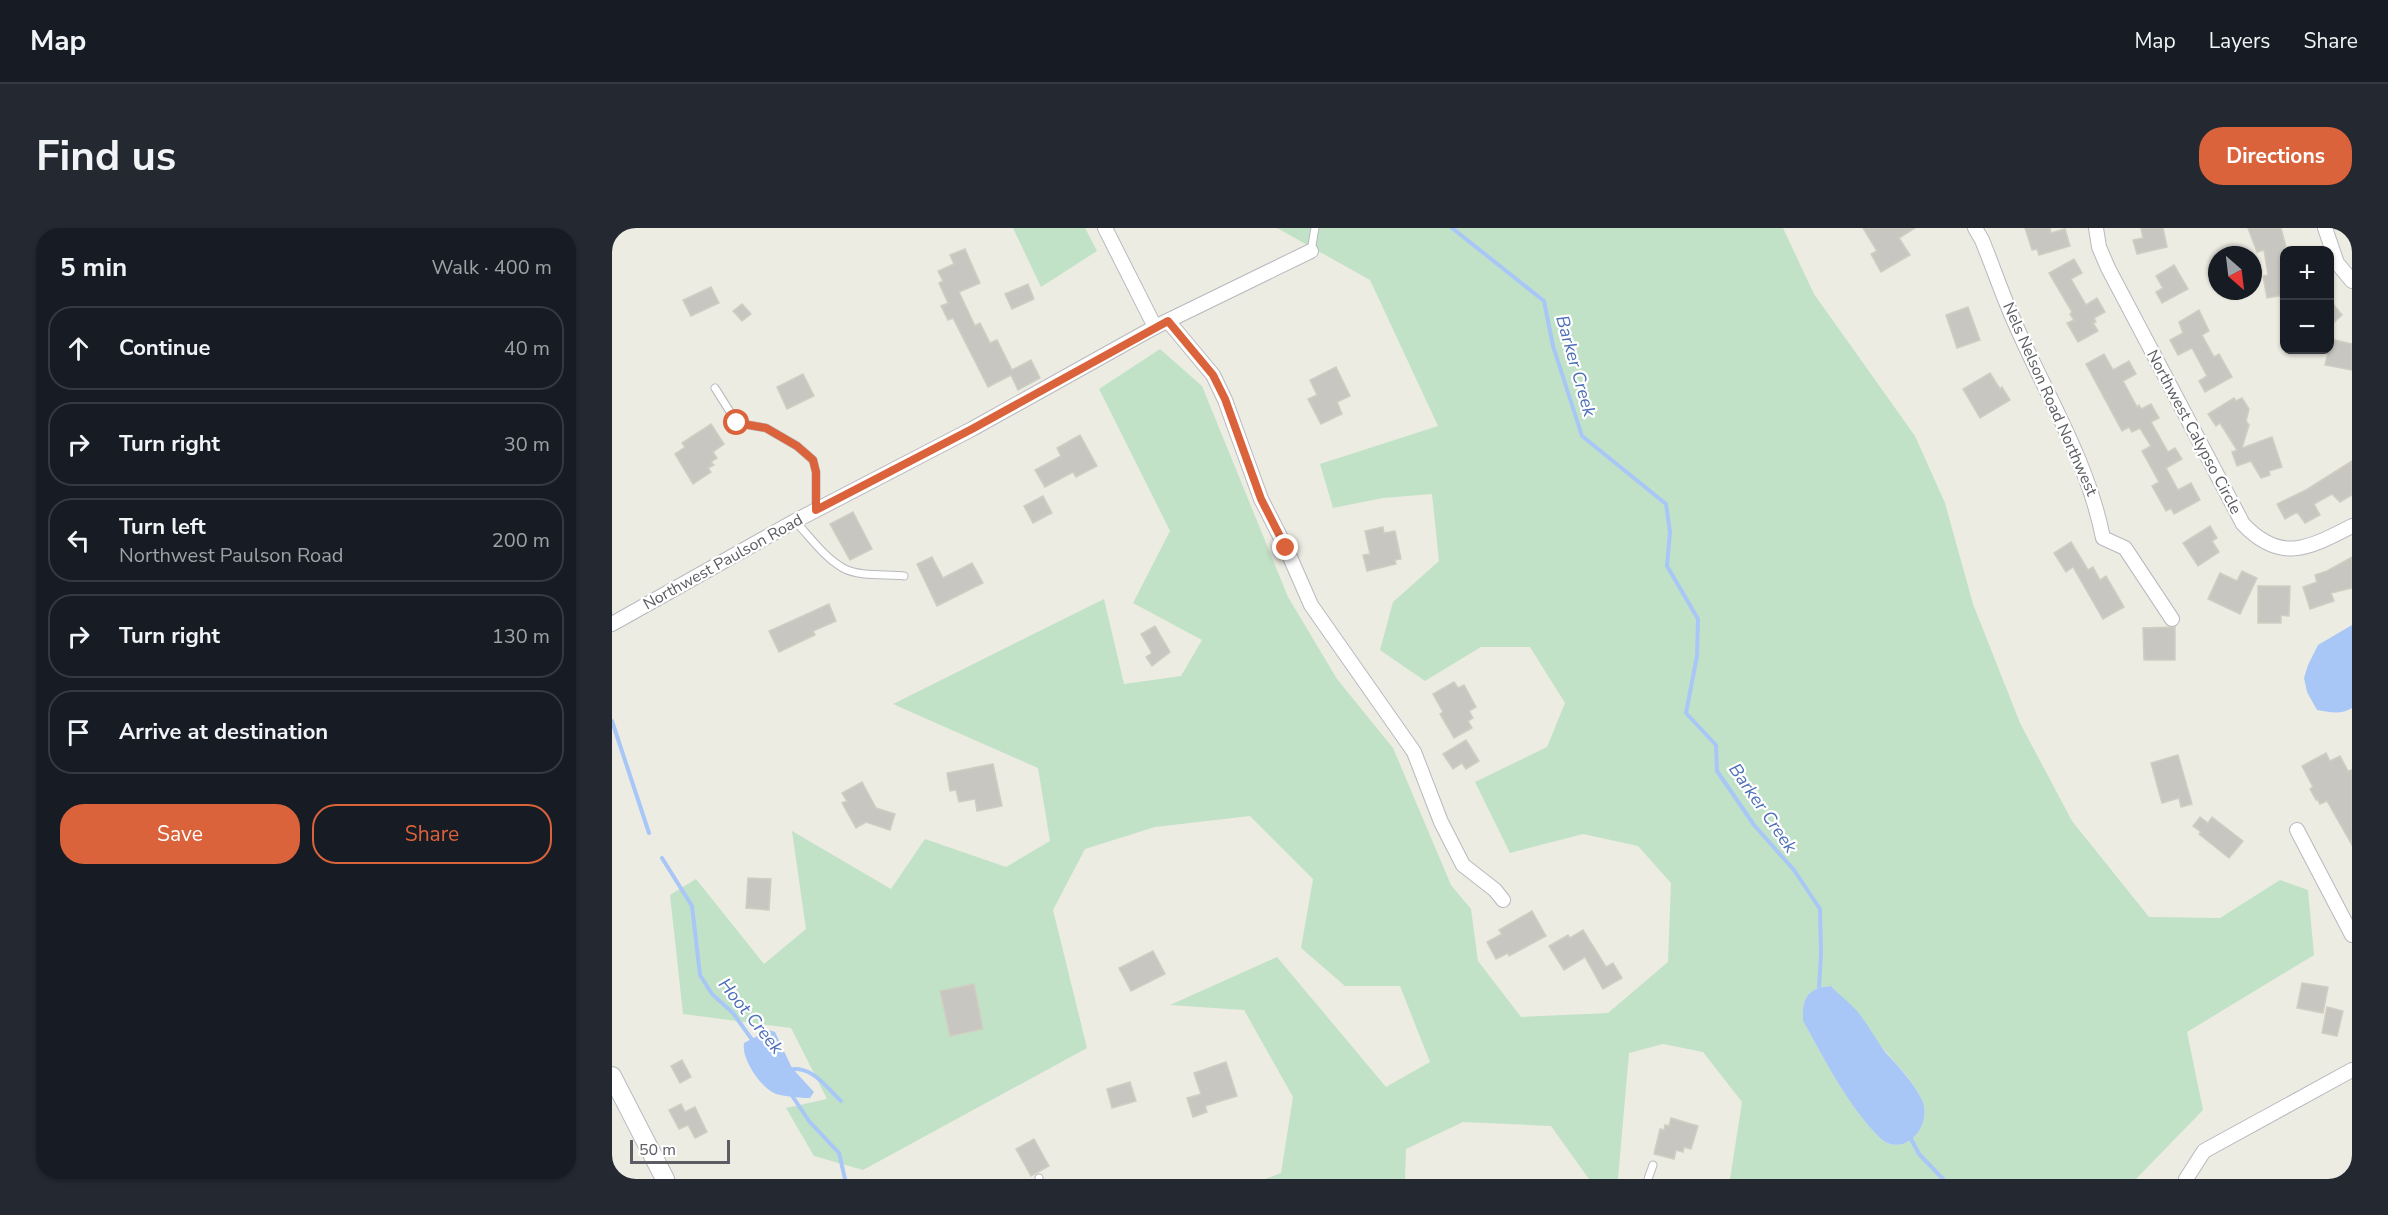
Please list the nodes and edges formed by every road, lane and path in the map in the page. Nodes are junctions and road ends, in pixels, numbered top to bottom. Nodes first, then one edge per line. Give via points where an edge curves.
1 (1105, 228) edge
2 (1315, 228) edge
3 (1975, 228) edge
4 (2096, 228) edge
5 (2325, 228) edge
6 (1311, 251) joint
7 (2352, 281) edge
8 (1162, 324) junction
9 (715, 388) dead end
10 (816, 510) junction
11 (795, 521) junction
12 (2352, 526) edge
13 (904, 576) dead end
14 (2172, 619) dead end
15 (612, 624) edge
16 (2297, 830) dead end
17 (1503, 900) dead end
18 (2352, 934) edge
19 (2352, 1070) edge
20 (612, 1076) edge
21 (1653, 1165) dead end
22 (664, 1179) edge
23 (1648, 1179) edge
24 (2186, 1179) edge

1 - 8 street
2 - 6 lane
3 - 14 street, Nels Nelson Road Northwest via 2092,494 2103,538 2126,548
4 - 12 street, Northwest Calypso Circle via 2108,268 2243,524 2266,544 2289,549 2311,546
5 - 7 street via 2337,263
6 - 8 street, Northwest Paulson Road
8 - 10 street, Northwest Paulson Road
8 - 17 street via 1213,375 1261,499 1311,605 1414,752 1463,866
9 - 10 lane via 737,423 766,428 813,460
10 - 11 street, Northwest Paulson Road
11 - 13 lane via 844,568
11 - 15 street, Northwest Paulson Road
16 - 18 street
19 - 24 street via 2204,1151
20 - 22 main road
21 - 23 lane

